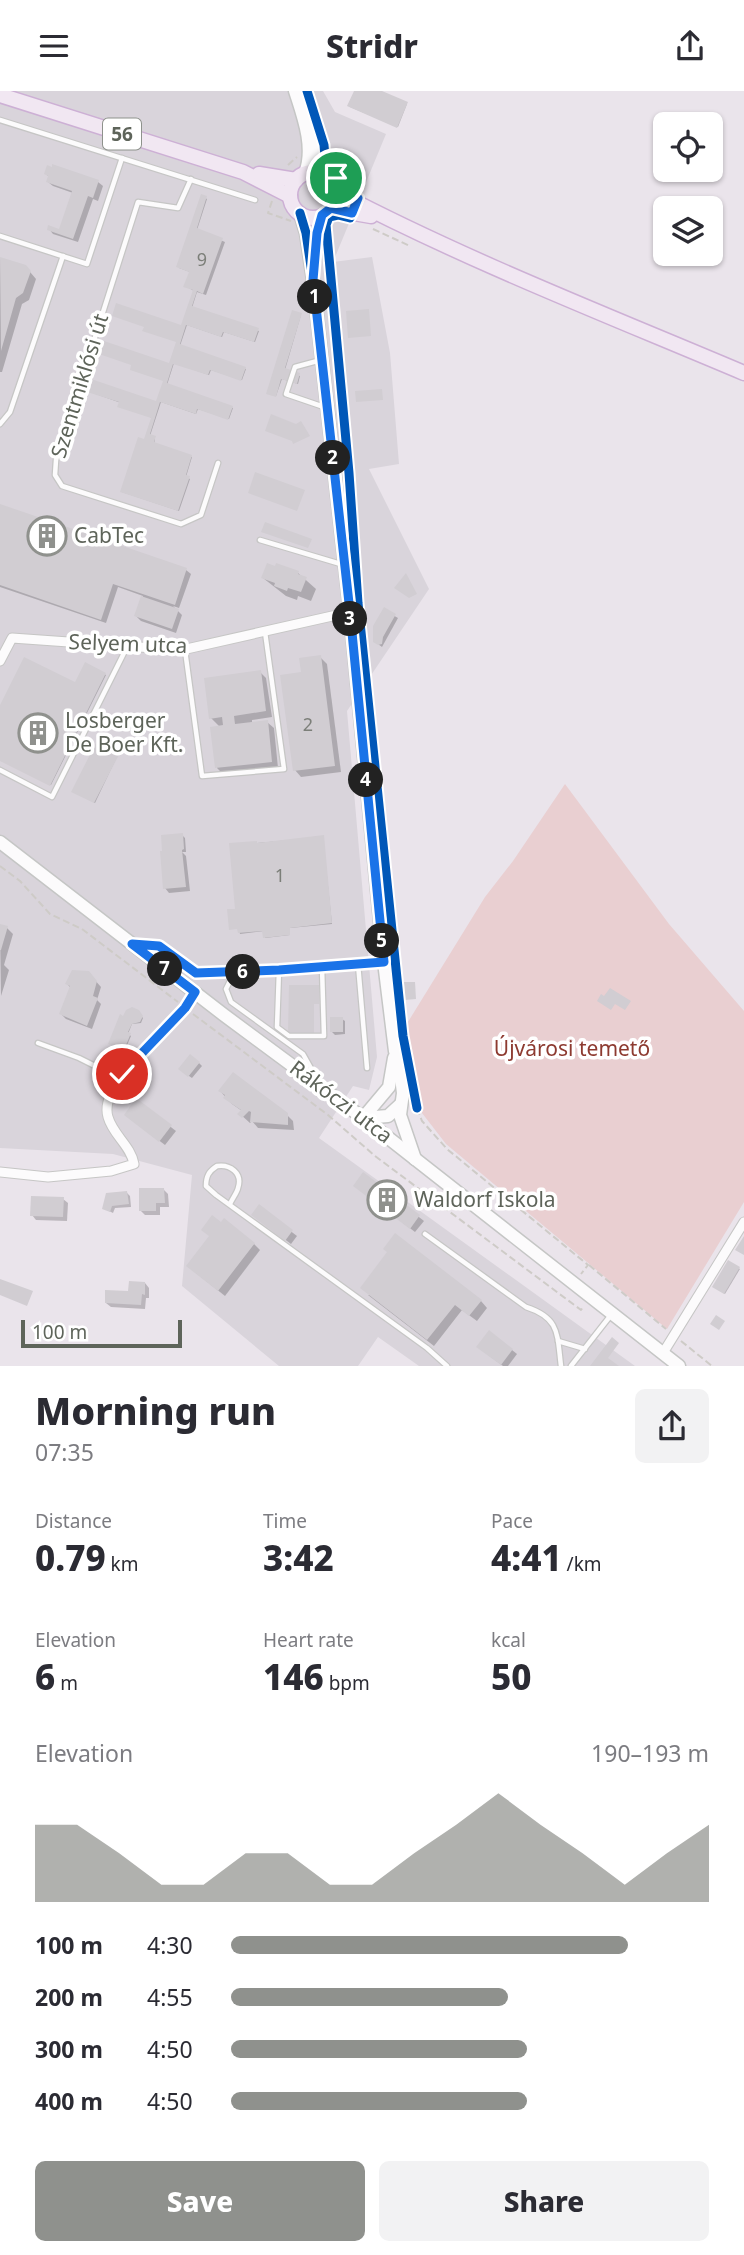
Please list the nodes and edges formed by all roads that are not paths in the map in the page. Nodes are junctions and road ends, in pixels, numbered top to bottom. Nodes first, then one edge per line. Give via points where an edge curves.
1 (295, 91) edge
2 (0, 95) edge
3 (301, 111) junction
4 (0, 120) edge
5 (122, 158) junction
6 (243, 172) junction
7 (324, 174) junction
8 (301, 176) junction
9 (191, 179) junction
10 (336, 192) junction
11 (290, 196) junction
12 (255, 200) dead end
13 (326, 212) junction
14 (300, 213) junction
15 (383, 218) junction
16 (0, 236) edge
17 (62, 256) junction
18 (313, 280) junction
19 (322, 360) junction
20 (744, 373) edge
21 (327, 408) junction
22 (0, 424) edge
23 (218, 463) dead end
24 (260, 540) dead end
25 (345, 565) junction
26 (350, 612) junction
27 (264, 631) junction
28 (127, 646) junction
29 (185, 649) junction
30 (0, 661) edge
31 (0, 771) edge
32 (0, 842) edge
33 (132, 944) junction
34 (384, 962) junction
35 (358, 964) junction
36 (322, 967) junction
37 (279, 970) junction
38 (234, 972) junction
39 (195, 992) junction
40 (38, 1043) dead end
41 (395, 1051) junction
42 (368, 1068) dead end
43 (122, 1074) junction
44 (321, 1087) junction
45 (401, 1104) junction
46 (363, 1118) junction
47 (415, 1159) junction
48 (0, 1172) edge
49 (230, 1204) junction
50 (744, 1222) edge
51 (425, 1234) dead end
52 (612, 1314) junction
53 (558, 1341) junction
54 (586, 1349) junction
55 (663, 1353) junction
56 (447, 1366) edge
57 (561, 1366) edge
58 (571, 1366) edge
59 (679, 1366) edge

1 - 3 street
2 - 6 main road, 56
3 - 7 street via 311,126
3 - 8 street via 309,148 308,166
4 - 5 lane
5 - 9 lane
5 - 17 lane via 87,264
6 - 8 main road, 56
6 - 11 main road, 56
7 - 8 main road, 56
7 - 10 main road
8 - 11 main road
9 - 12 lane
9 - 23 lane, Szentmiklósi út via 178,208 138,202 55,475 62,486 181,524 201,515
10 - 13 main road via 334,204
10 - 15 main road
11 - 14 main road
13 - 14 main road via 311,217
13 - 15 main road
13 - 18 street via 317,233
14 - 18 street
15 - 20 main road
16 - 17 lane
17 - 22 lane via 10,412
18 - 19 street
19 - 21 street
19 - 21 lane via 295,367 286,394
21 - 25 street
24 - 25 lane
25 - 26 street
26 - 27 street, Selyem utca
26 - 34 street
27 - 29 street, Selyem utca
27 - 29 lane via 284,769 202,776
28 - 29 street, Selyem utca
28 - 30 street, Selyem utca via 12,638
28 - 31 lane via 52,797
32 - 33 street, Rákóczi utca
33 - 38 lane via 159,946 196,973
33 - 39 street, Rákóczi utca
34 - 35 lane
34 - 41 street
35 - 36 lane
35 - 42 lane
36 - 37 lane
36 - 37 lane via 324,1036 289,1036 277,1027
37 - 38 lane
38 - 44 lane via 226,989 230,1002 303,1054
39 - 43 street
39 - 44 street, Rákóczi utca
40 - 43 lane via 111,1074
41 - 45 street via 401,1069
41 - 46 street via 389,1087
43 - 48 street via 108,1101 108,1117 134,1164 48,1177
44 - 46 street, Rákóczi utca
45 - 46 street via 388,1116
45 - 47 street via 402,1125
46 - 47 street, Rákóczi utca
47 - 52 street, Rákóczi utca
49 - 49 lane via 206,1186 208,1174 217,1166 229,1167 239,1179
49 - 56 lane
50 - 55 street
51 - 53 lane via 526,1307 550,1317
52 - 54 lane
52 - 55 street, Rákóczi utca
53 - 54 lane
53 - 57 lane
54 - 58 lane
55 - 59 street, Rákóczi utca

